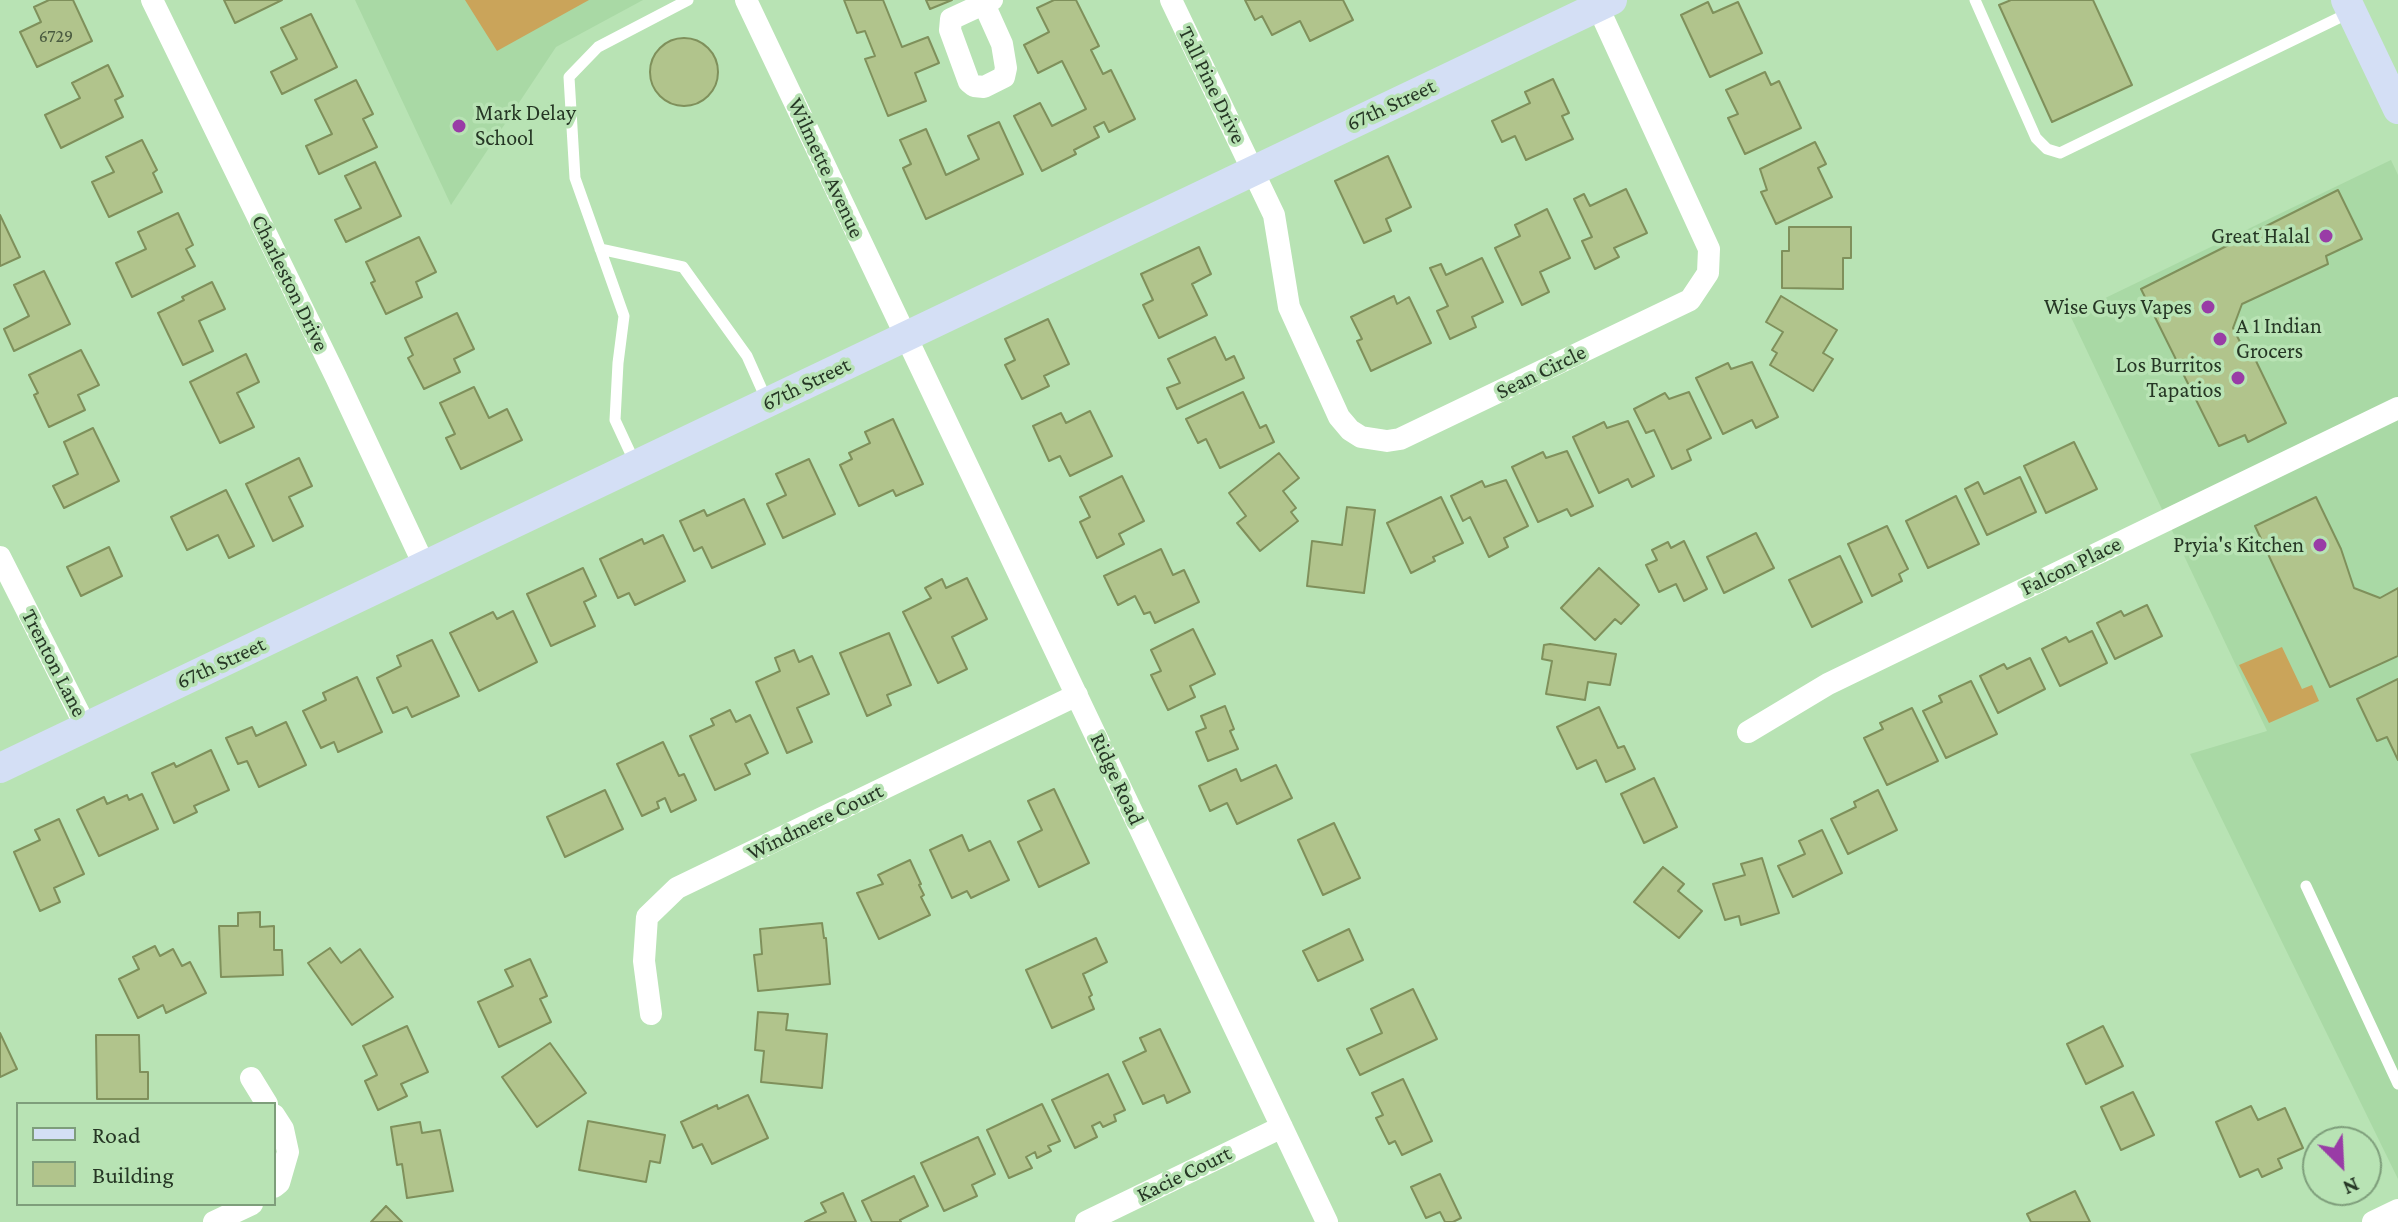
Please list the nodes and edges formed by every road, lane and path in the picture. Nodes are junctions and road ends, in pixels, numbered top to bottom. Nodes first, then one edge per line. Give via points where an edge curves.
1 (152, 0) edge
2 (688, 0) edge
3 (746, 0) edge
4 (1171, 0) edge
5 (1975, 0) edge
6 (1605, 3) edge
7 (2349, 6) edge
8 (2398, 109) edge
9 (1253, 171) junction
10 (600, 249) junction
11 (907, 335) junction
12 (768, 402) junction
13 (2398, 408) edge
14 (636, 465) junction
15 (0, 557) edge
16 (425, 567) junction
17 (1077, 695) junction
18 (86, 727) junction
19 (1748, 732) dead end
20 (0, 768) edge
21 (2306, 886) dead end
22 (651, 1014) dead end
23 (251, 1078) dead end
24 (2398, 1084) edge
25 (266, 1102) edge
26 (276, 1118) edge
27 (1282, 1127) junction
28 (276, 1185) edge
29 (248, 1206) edge
30 (2398, 1210) edge
31 (214, 1222) edge
32 (1086, 1222) edge
33 (1327, 1222) edge
34 (2373, 1222) edge

1 - 16 street, Charleston Drive
2 - 10 lane via 598,47 569,77 575,178
3 - 11 street, Wilmette Avenue
4 - 9 street, Tall Pine Drive
5 - 7 lane via 2036,138 2060,153
6 - 9 street, 67th Street
6 - 9 street, Sean Circle via 1709,249 1708,273 1690,300 1414,433 1373,440 1350,430 1339,417 1289,307 1274,215
7 - 8 street
9 - 11 street, 67th Street
10 - 12 lane via 683,267 747,356
10 - 14 lane via 624,316 615,420
11 - 12 street, 67th Street
11 - 17 street, Ridge Road
12 - 14 street, 67th Street
13 - 19 street, Falcon Place via 1828,684
14 - 16 street, 67th Street
15 - 18 street, Trenton Lane
16 - 18 street, 67th Street
17 - 22 street, Windmere Court via 677,888 647,917 644,961
17 - 27 street, Ridge Road
18 - 20 street, 67th Street
21 - 24 lane
23 - 25 street
26 - 28 street via 288,1152
27 - 32 street, Kacie Court
27 - 33 street, Ridge Road
29 - 31 street
30 - 34 street

